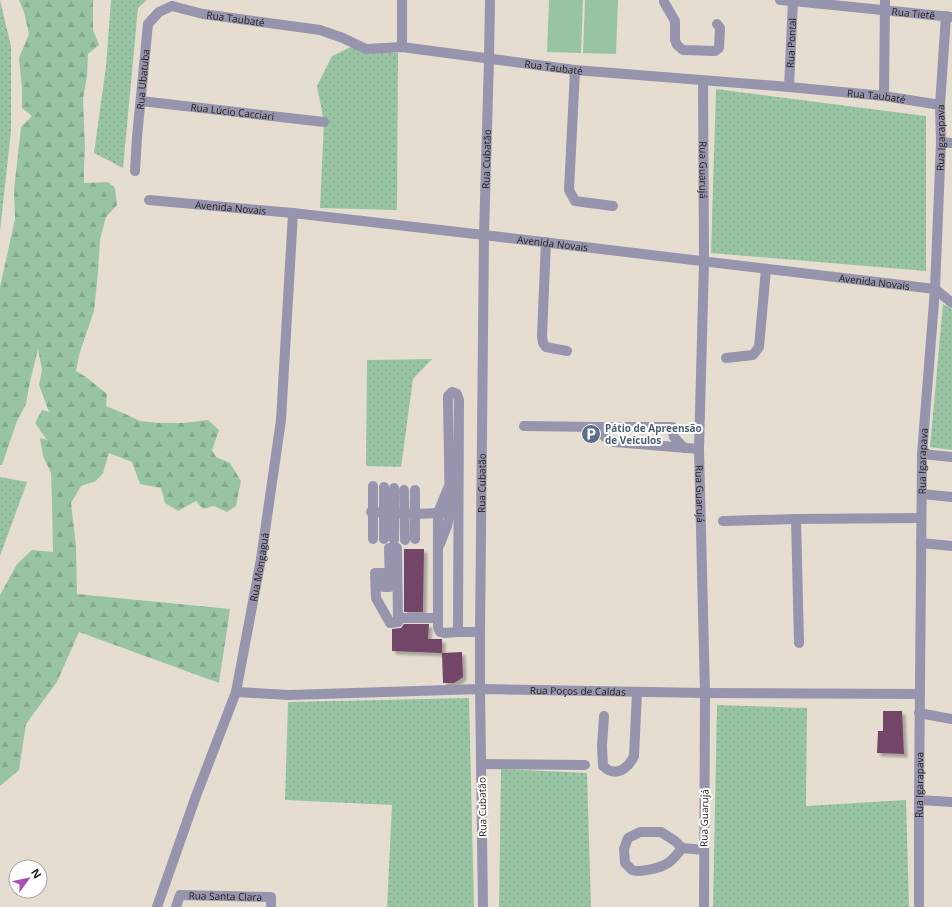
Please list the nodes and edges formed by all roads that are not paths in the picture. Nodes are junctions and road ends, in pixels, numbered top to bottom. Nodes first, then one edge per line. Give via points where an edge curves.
1 (402, 0) edge
2 (490, 0) edge
3 (664, 0) edge
4 (780, 0) edge
5 (793, 0) edge
6 (172, 3) edge
7 (885, 5) edge
8 (949, 16) edge
9 (717, 24) dead end
10 (402, 47) junction
11 (489, 59) junction
12 (576, 70) junction
13 (703, 81) junction
14 (789, 87) junction
15 (884, 96) junction
16 (141, 101) junction
17 (940, 105) junction
18 (324, 122) dead end
19 (941, 142) junction
20 (952, 144) edge
21 (135, 172) dead end
22 (149, 200) dead end
23 (613, 206) dead end
24 (293, 213) junction
25 (484, 234) junction
26 (546, 242) junction
27 (704, 262) junction
28 (766, 269) junction
29 (935, 289) junction
30 (952, 302) edge
31 (567, 351) dead end
32 (726, 358) dead end
33 (524, 426) dead end
34 (597, 427) junction
35 (684, 448) junction
36 (699, 449) junction
37 (922, 454) junction
38 (952, 457) edge
39 (449, 484) junction
40 (394, 488) junction
41 (922, 494) junction
42 (952, 497) edge
43 (376, 512) junction
44 (405, 513) junction
45 (438, 513) junction
46 (450, 513) junction
47 (921, 518) junction
48 (796, 519) junction
49 (723, 522) dead end
50 (373, 539) dead end
51 (410, 539) dead end
52 (921, 543) junction
53 (952, 546) edge
54 (438, 552) junction
55 (398, 618) junction
56 (438, 618) junction
57 (458, 632) junction
58 (480, 632) junction
59 (799, 643) dead end
60 (480, 689) junction
61 (236, 692) junction
62 (636, 692) junction
63 (706, 693) junction
64 (920, 694) junction
65 (919, 713) junction
66 (604, 716) dead end
67 (952, 719) edge
68 (481, 764) junction
69 (585, 765) dead end
70 (919, 800) junction
71 (952, 802) edge
72 (682, 848) junction
73 (704, 850) junction
74 (271, 902) edge
75 (157, 907) edge
76 (176, 907) edge
77 (483, 907) edge
78 (704, 907) edge
79 (919, 907) edge

1 - 10 street
2 - 11 street, Rua Cubatão
3 - 9 street via 676,21 675,40 683,50 715,51 719,48 720,28
4 - 5 street, Rua Tietê
5 - 7 street, Rua Tietê
5 - 14 street, Rua Pontal
6 - 10 street, Rua Taubaté via 203,14 320,30 366,49
6 - 16 street, Rua Ubatuba via 158,12 148,24
7 - 8 street, Rua Tietê
7 - 15 street
8 - 17 street, Rua Igarapava
10 - 11 street, Rua Taubaté
11 - 12 street, Rua Taubaté
11 - 25 street, Rua Cubatão
12 - 13 street, Rua Taubaté
12 - 23 street via 569,190 575,201
13 - 14 street, Rua Taubaté
13 - 27 street, Rua Guarujá
14 - 15 street, Rua Taubaté
15 - 17 street, Rua Taubaté
16 - 18 street, Rua Lúcio Cacciari
16 - 21 street, Rua Ubatuba
17 - 19 street, Rua Igarapava
19 - 20 street
19 - 29 street, Rua Igarapava
22 - 24 street, Avenida Novais
24 - 25 street, Avenida Novais
24 - 61 street, Rua Mongaguá via 281,420 261,559
25 - 26 street, Avenida Novais
25 - 58 street, Rua Cubatão
26 - 27 street, Avenida Novais
26 - 31 street via 543,343 546,347
27 - 28 street, Avenida Novais
27 - 36 street, Rua Guarujá
28 - 29 street, Avenida Novais
28 - 32 street via 759,347 753,355
29 - 30 street
29 - 37 street, Rua Igarapava
33 - 34 street
34 - 35 street via 606,438 614,442
34 - 35 street via 672,427 674,437
35 - 36 street
36 - 63 street, Rua Guarujá
37 - 38 street
37 - 41 street, Rua Igarapava
39 - 45 street
39 - 46 street
39 - 57 street via 448,396 452,392 457,394 459,400
40 - 43 street
40 - 44 street
40 - 44 street
41 - 42 street
41 - 47 street, Rua Igarapava
43 - 44 street
43 - 44 street via 389,540
43 - 50 street
44 - 45 street
44 - 51 street
45 - 46 street
45 - 54 street
46 - 54 street
47 - 48 street
47 - 52 street, Rua Igarapava
48 - 49 street
48 - 59 street
52 - 53 street
52 - 64 street, Rua Igarapava
54 - 56 street
55 - 55 street via 397,548 389,548 390,587 384,587 383,573 376,573 376,598 390,622 398,622
55 - 56 street
56 - 57 street via 440,632
57 - 58 street
58 - 60 street, Rua Cubatão
60 - 61 street, Rua Poços de Caldas via 289,695
60 - 62 street, Rua Poços de Caldas
60 - 68 street, Rua Cubatão
61 - 75 street, Rua Mongaguá
62 - 63 street, Rua Poços de Caldas
62 - 66 street via 634,756 630,764 619,772 610,771 603,766
63 - 64 street, Rua Poços de Caldas
63 - 73 street, Rua Guarujá
64 - 65 street, Rua Igarapava
65 - 67 street
65 - 70 street, Rua Igarapava
68 - 69 street
68 - 77 street, Rua Cubatão
70 - 71 street
70 - 79 street, Rua Igarapava
72 - 72 street via 661,832 640,832 628,838 624,849 625,863 632,870 640,872 658,868 666,865
72 - 73 street
73 - 78 street, Rua Guarujá
74 - 76 street, Rua Santa Clara via 180,894

